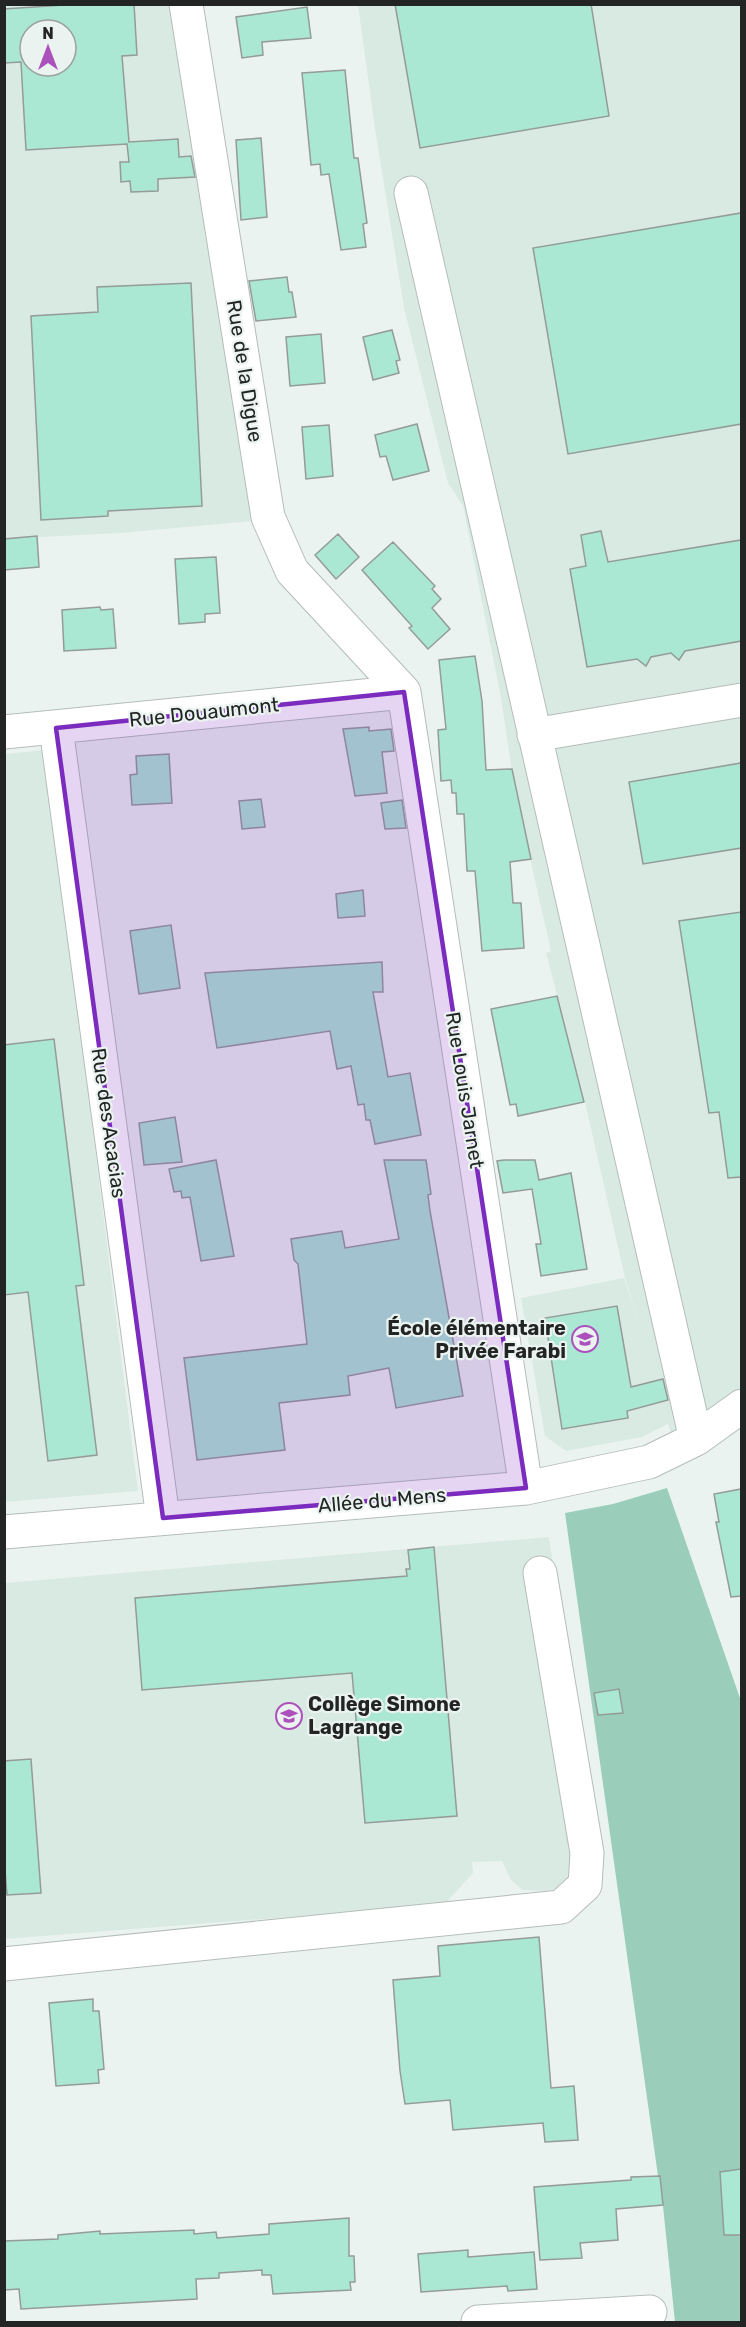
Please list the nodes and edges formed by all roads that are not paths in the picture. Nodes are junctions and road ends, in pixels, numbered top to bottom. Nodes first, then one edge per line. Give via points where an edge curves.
1 (186, 4) edge
2 (411, 193) dead end
3 (404, 692) junction
4 (741, 700) edge
5 (56, 728) junction
6 (4, 732) edge
7 (534, 735) junction
8 (741, 1406) edge
9 (696, 1439) junction
10 (526, 1488) junction
11 (163, 1518) junction
12 (4, 1532) edge
13 (540, 1573) dead end
14 (4, 1964) edge
15 (650, 2312) dead end
16 (478, 2322) edge

1 - 3 street, Rue de la Digue via 268,517 292,571
2 - 7 street
3 - 5 street, Rue Douaumont
3 - 10 street, Rue Louis Jarnet
4 - 7 street
5 - 6 street, Rue Douaumont
5 - 11 street, Rue des Acacias
7 - 9 street
8 - 9 street, Allée du Mens
9 - 10 street, Allée du Mens via 650,1462
10 - 11 street, Allée du Mens
11 - 12 street, Allée du Mens
13 - 14 street via 587,1853 585,1885 561,1907
15 - 16 street

